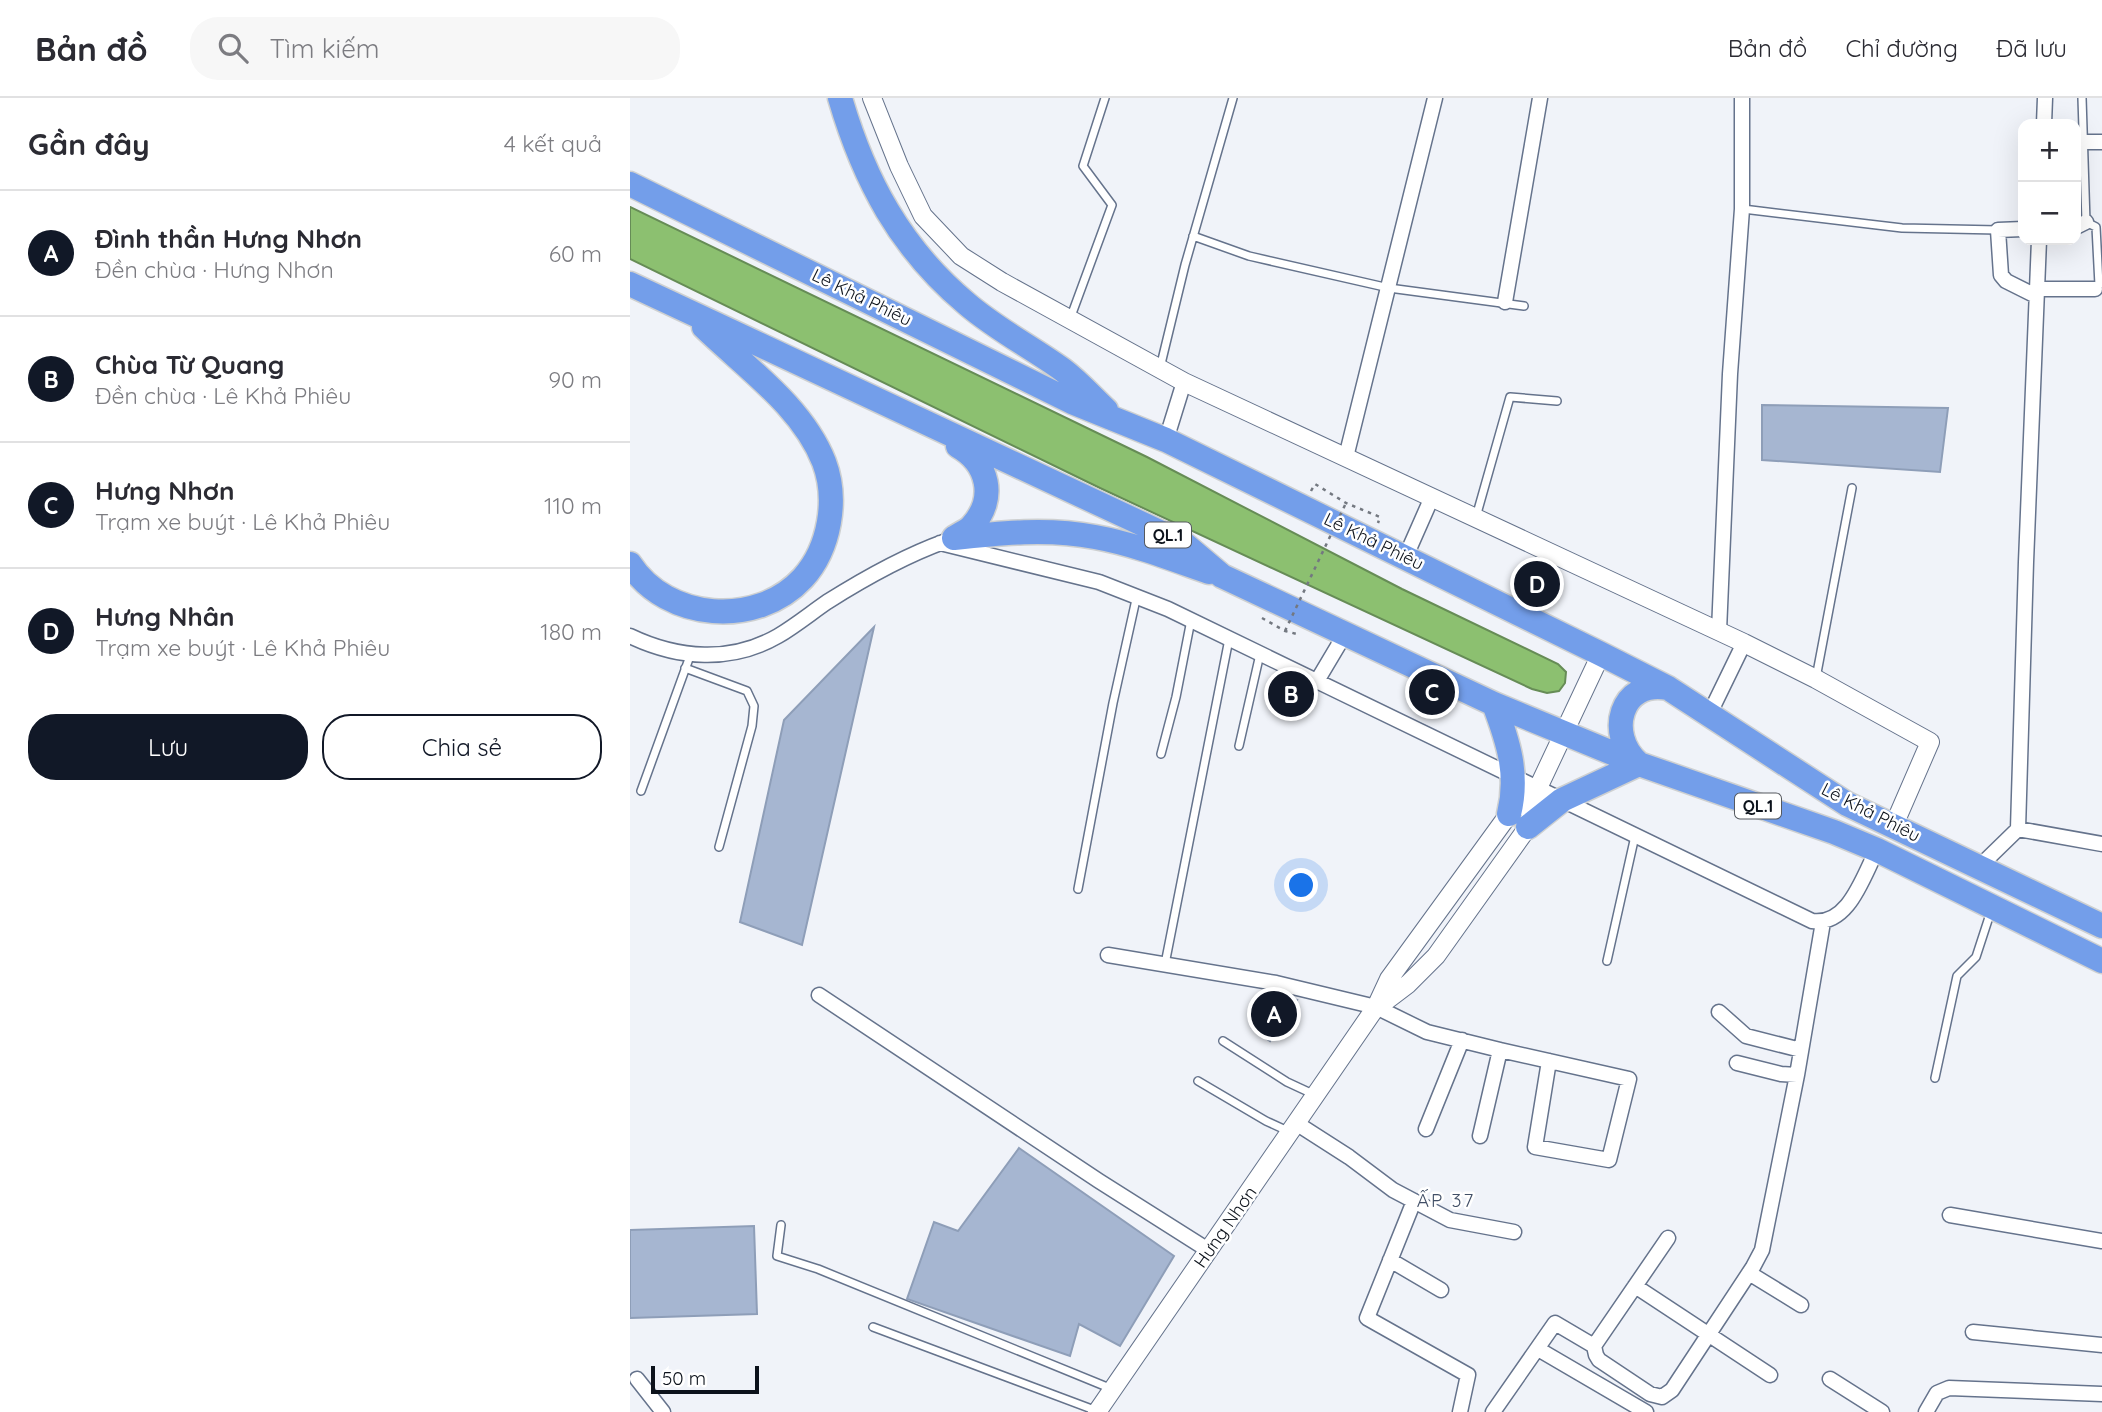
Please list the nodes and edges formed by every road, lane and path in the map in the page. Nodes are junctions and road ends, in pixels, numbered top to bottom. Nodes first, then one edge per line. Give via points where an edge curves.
1 (840, 98) edge
2 (872, 98) edge
3 (1105, 98) edge
4 (1233, 98) edge
5 (1435, 98) edge
6 (1540, 98) edge
7 (1742, 98) edge
8 (2045, 98) edge
9 (2082, 98) edge
10 (2044, 119) edge
11 (2083, 142) junction
12 (2102, 142) edge
13 (630, 184) edge
14 (1742, 209) junction
15 (2081, 225) edge
16 (2018, 229) edge
17 (1998, 230) junction
18 (1194, 236) junction
19 (2039, 245) edge
20 (630, 284) edge
21 (1389, 288) junction
22 (2095, 289) joint
23 (2036, 292) junction
24 (1505, 303) junction
25 (1524, 306) dead end
26 (691, 314) junction
27 (1069, 319) junction
28 (1160, 368) junction
29 (1184, 382) junction
30 (1557, 401) dead end
31 (919, 420) junction
32 (1117, 420) junction
33 (1166, 440) junction
34 (1346, 457) junction
35 (1852, 488) dead end
36 (1432, 497) junction
37 (1346, 503) dead end
38 (1475, 517) junction
39 (947, 540) junction
40 (1406, 556) junction
41 (630, 564) edge
42 (1222, 576) junction
43 (1137, 595) junction
44 (1191, 620) junction
45 (1285, 631) dead end
46 (1719, 631) junction
47 (1345, 634) junction
48 (630, 636) edge
49 (1229, 638) junction
50 (1744, 643) junction
51 (1260, 653) junction
52 (1601, 654) junction
53 (687, 662) junction
54 (1815, 679) junction
55 (1317, 681) junction
56 (1668, 688) junction
57 (1494, 704) junction
58 (1709, 715) junction
59 (1565, 733) junction
60 (1239, 746) dead end
61 (1161, 754) dead end
62 (1639, 764) junction
63 (1514, 777) junction
64 (1538, 788) junction
65 (642, 790) dead end
66 (1562, 800) junction
67 (1518, 821) junction
68 (1894, 825) junction
69 (2018, 828) junction
70 (1635, 836) junction
71 (2102, 844) edge
72 (719, 847) dead end
73 (1877, 850) junction
74 (1980, 866) junction
75 (1078, 889) dead end
76 (1992, 906) junction
77 (1823, 922) junction
78 (2102, 926) edge
79 (1108, 955) dead end
80 (1607, 961) dead end
81 (2102, 961) edge
82 (1165, 964) junction
83 (819, 995) dead end
84 (1376, 1007) junction
85 (1719, 1012) dead end
86 (1462, 1040) junction
87 (1223, 1041) dead end
88 (1500, 1050) junction
89 (1801, 1050) junction
90 (1549, 1061) junction
91 (1737, 1063) dead end
92 (1797, 1075) junction
93 (1935, 1078) dead end
94 (1198, 1081) dead end
95 (1316, 1095) junction
96 (1293, 1128) junction
97 (1426, 1129) dead end
98 (1480, 1136) dead end
99 (1414, 1201) junction
100 (1950, 1215) dead end
101 (781, 1225) dead end
102 (1514, 1232) dead end
103 (1668, 1238) dead end
104 (2102, 1241) edge
105 (1208, 1250) junction
106 (1390, 1260) junction
107 (1749, 1273) junction
108 (1635, 1286) junction
109 (1441, 1290) dead end
110 (1801, 1306) dead end
111 (873, 1327) dead end
112 (1973, 1332) dead end
113 (1708, 1335) junction
114 (2102, 1345) edge
115 (1594, 1346) junction
116 (1538, 1349) junction
117 (1770, 1375) dead end
118 (637, 1379) dead end
119 (1830, 1379) dead end
120 (1113, 1389) junction
121 (2102, 1394) edge
122 (663, 1412) edge
123 (1097, 1412) edge
124 (1461, 1412) edge
125 (1493, 1412) edge
126 (1646, 1412) edge
127 (1882, 1412) edge
128 (1926, 1412) edge

1 - 32 highway via 869,179 893,222 933,274 968,305 1065,372
2 - 27 street via 923,216 961,256
3 - 27 lane via 1083,166 1112,205
4 - 18 lane
5 - 21 street
6 - 24 street
7 - 14 street
8 - 10 street
9 - 11 lane
11 - 12 street
11 - 15 lane
13 - 32 highway, Lê Khả Phiêu
14 - 17 lane via 1902,229
14 - 46 street
15 - 22 lane via 2096,227 2099,285
16 - 17 street
17 - 23 street via 2001,275
18 - 21 lane via 1250,256
18 - 28 lane
19 - 23 street
20 - 26 highway, Lê Khả Phiêu / QL.1
21 - 24 lane
21 - 34 street
22 - 23 street
23 - 69 street
24 - 25 lane
26 - 31 highway, Lê Khả Phiêu / QL.1
26 - 41 highway via 787,405 809,435 830,484 828,530 803,578 782,594 734,611 707,612 683,606 661,595
27 - 28 street
28 - 29 street
29 - 33 street
29 - 34 street
30 - 38 lane via 1510,397
31 - 39 highway via 968,452 986,476 982,510 972,526
31 - 42 highway, Lê Khả Phiêu / QL.1 via 1183,543
32 - 33 highway, Lê Khả Phiêu
33 - 40 highway, Lê Khả Phiêu
34 - 36 street
35 - 54 lane
36 - 38 street
36 - 40 street
37 - 45 path, bridge
38 - 46 street
39 - 42 highway via 1048,532 1095,537
39 - 43 street
39 - 53 street via 887,568 777,636 745,651
40 - 52 highway, Lê Khả Phiêu
42 - 47 highway, Lê Khả Phiêu / QL.1
43 - 44 street
43 - 75 lane
44 - 49 street
44 - 61 lane
46 - 50 street
47 - 55 street
47 - 57 highway, Lê Khả Phiêu / QL.1
48 - 53 street
49 - 51 street
49 - 82 lane
50 - 54 street
50 - 58 street
51 - 55 street
51 - 60 lane
52 - 56 highway, Lê Khả Phiêu
52 - 59 street, Hưng Nhơn
53 - 65 lane
53 - 72 lane via 747,691 754,706
54 - 68 street via 1930,742
55 - 63 street
56 - 58 highway, Lê Khả Phiêu
56 - 62 highway via 1643,689 1622,715 1622,740
57 - 59 highway, Lê Khả Phiêu / QL.1
57 - 63 highway via 1508,740
58 - 68 highway, Lê Khả Phiêu via 1847,804
59 - 62 highway, Lê Khả Phiêu / QL.1
59 - 64 street, Hưng Nhơn
62 - 66 highway
62 - 73 highway, Lê Khả Phiêu / QL.1
63 - 64 street
63 - 67 highway
64 - 66 street
64 - 67 street, Hưng Nhơn
66 - 67 highway
66 - 70 street
67 - 84 street, Hưng Nhơn via 1389,979
67 - 84 street, Hưng Nhơn via 1436,956 1408,985
68 - 74 highway, Lê Khả Phiêu
69 - 71 street
69 - 74 street
70 - 77 street via 1807,919
70 - 80 lane
73 - 76 highway, Lê Khả Phiêu / QL.1
73 - 77 street via 1845,909
74 - 78 highway, Lê Khả Phiêu
76 - 81 highway, Lê Khả Phiêu / QL.1
76 - 93 lane via 1976,957 1957,976
77 - 89 street
79 - 82 street
82 - 84 street via 1276,983
83 - 105 street
84 - 86 street via 1427,1032
84 - 95 street, Hưng Nhơn
85 - 89 street via 1746,1036
86 - 88 street
86 - 97 street
87 - 95 lane
88 - 90 street
88 - 98 street
89 - 92 street
90 - 90 street via 1535,1147 1609,1160 1629,1079
91 - 92 street
92 - 107 street via 1762,1250
94 - 96 lane via 1266,1121
95 - 96 street, Hưng Nhơn
96 - 99 street via 1349,1157
96 - 105 street, Hưng Nhơn
99 - 102 street via 1450,1220
99 - 106 street
100 - 104 street
101 - 120 lane via 777,1256
103 - 108 street
105 - 120 street, Hưng Nhơn
106 - 109 street
106 - 124 street via 1367,1318 1468,1375
107 - 110 street
107 - 113 street
108 - 113 street
108 - 115 street
111 - 123 lane
112 - 114 street
113 - 115 street via 1672,1390 1662,1397 1599,1360
113 - 117 street
115 - 116 street via 1555,1323
116 - 125 street
116 - 126 street
118 - 122 street
119 - 127 street
120 - 123 street, Hưng Nhơn
121 - 128 street via 1950,1388 1937,1393

